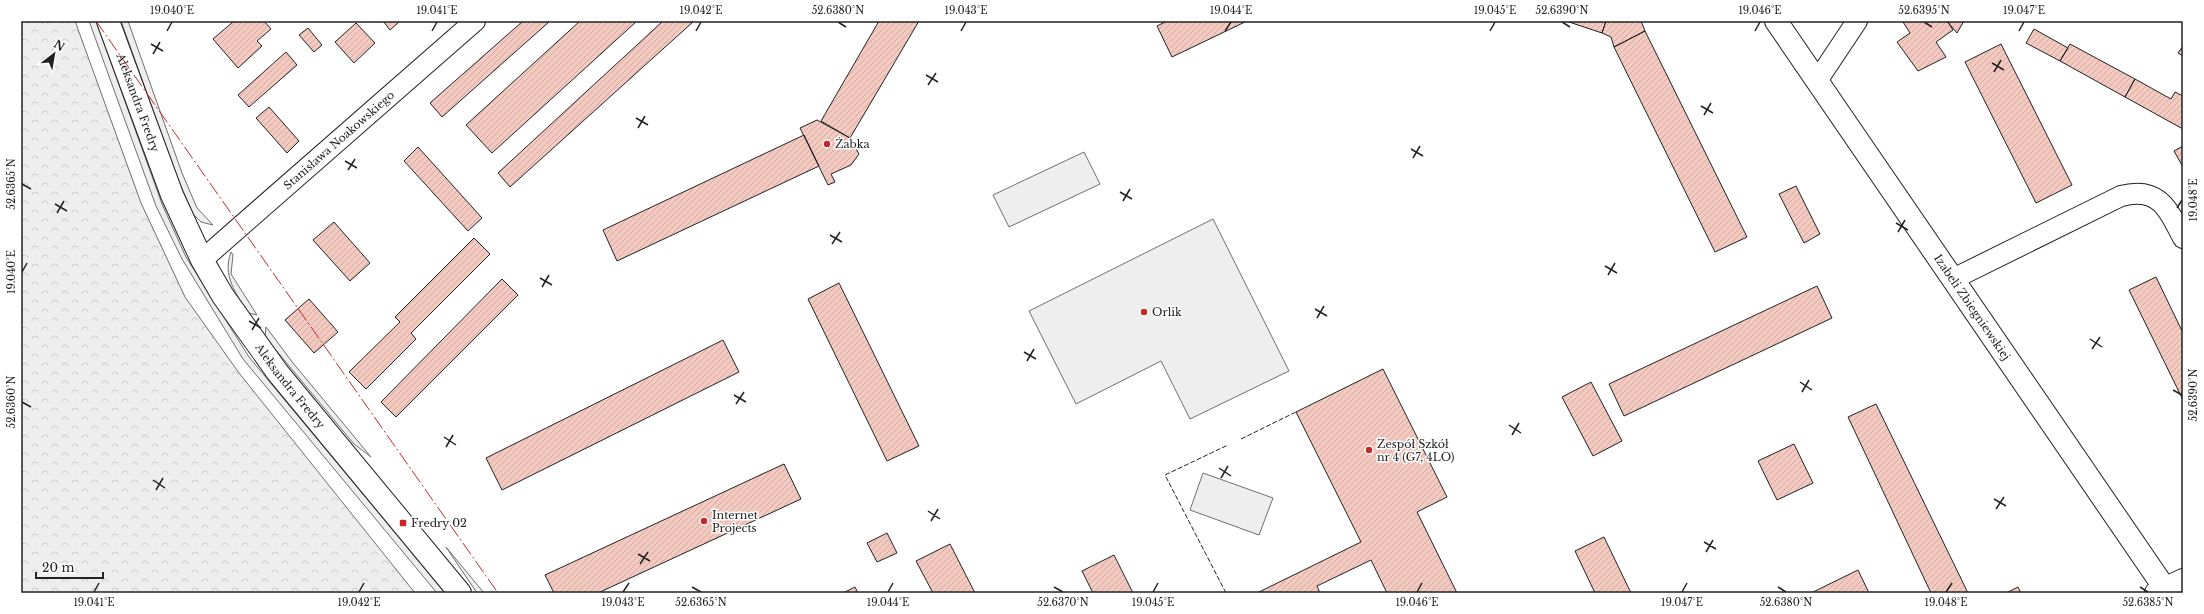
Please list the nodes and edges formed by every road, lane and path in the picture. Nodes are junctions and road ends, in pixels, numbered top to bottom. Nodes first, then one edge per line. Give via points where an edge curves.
1 (108, 21) edge
2 (475, 21) edge
3 (1776, 21) edge
4 (1857, 21) edge
5 (1817, 81) junction
6 (2183, 238) edge
7 (202, 260) junction
8 (1953, 279) junction
9 (2168, 588) edge
10 (460, 593) edge

1 - 7 street, Aleksandra Fredry via 172,195
2 - 7 street, Stanisława Noakowskiego
3 - 5 street, Izabeli Zbiegniewskiej
4 - 5 street
5 - 8 street, Izabeli Zbiegniewskiej
6 - 8 street via 2167,207 2161,201 2150,195 2131,194 2121,196
7 - 10 street, Aleksandra Fredry via 227,302 278,373
8 - 9 street, Izabeli Zbiegniewskiej

